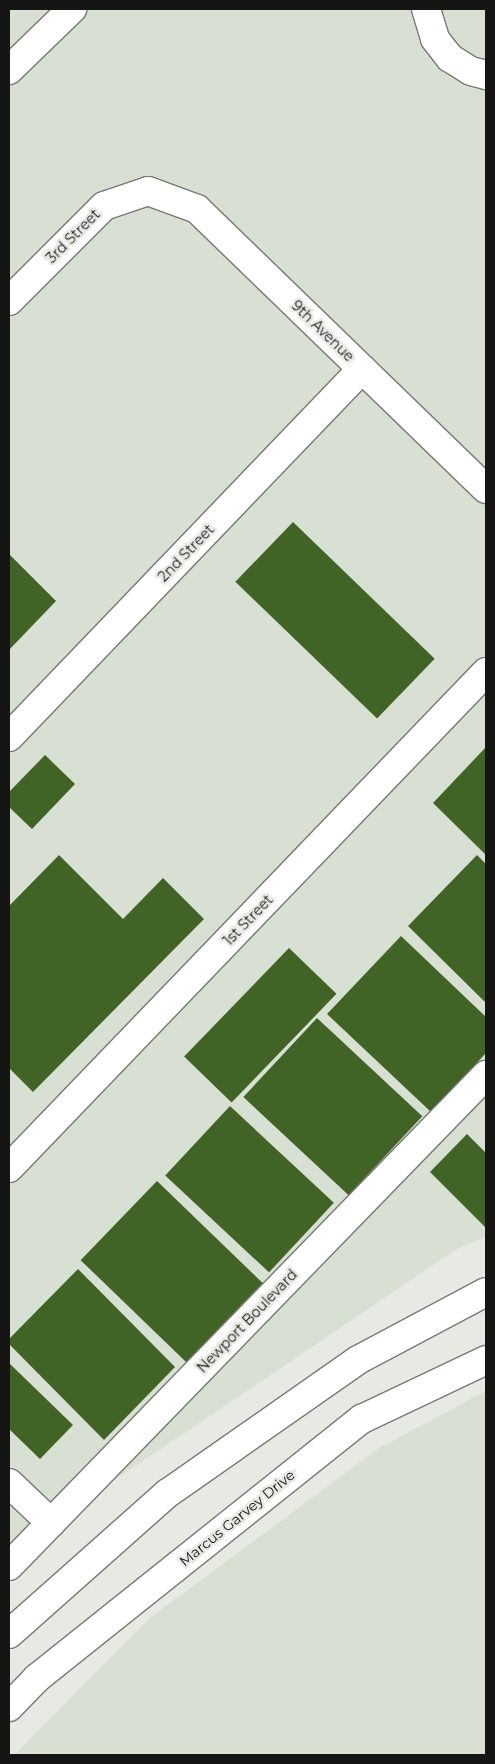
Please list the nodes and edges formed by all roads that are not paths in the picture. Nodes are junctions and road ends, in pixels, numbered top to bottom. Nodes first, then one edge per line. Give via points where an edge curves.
1 (72, 9) edge
2 (426, 9) edge
3 (9, 70) edge
4 (486, 75) edge
5 (148, 191) joint
6 (9, 301) edge
7 (362, 369) junction
8 (486, 489) edge
9 (486, 672) edge
10 (9, 737) edge
11 (486, 1075) edge
12 (9, 1168) edge
13 (486, 1292) edge
14 (486, 1360) edge
15 (9, 1483) edge
16 (51, 1522) junction
17 (9, 1566) edge
18 (9, 1634) edge
19 (9, 1707) edge

1 - 3 main road
2 - 4 main road via 435,38 450,58 471,71
5 - 6 main road, 3rd Street via 104,206
5 - 7 main road, 9th Avenue via 197,209
7 - 8 main road, 9th Avenue
7 - 10 main road, 2nd Street
9 - 12 main road, 1st Street
11 - 16 main road, Newport Boulevard
13 - 18 main road via 358,1360 168,1493
14 - 19 main road, Marcus Garvey Drive via 362,1419 37,1678
15 - 16 main road
16 - 17 main road, Newport Boulevard

